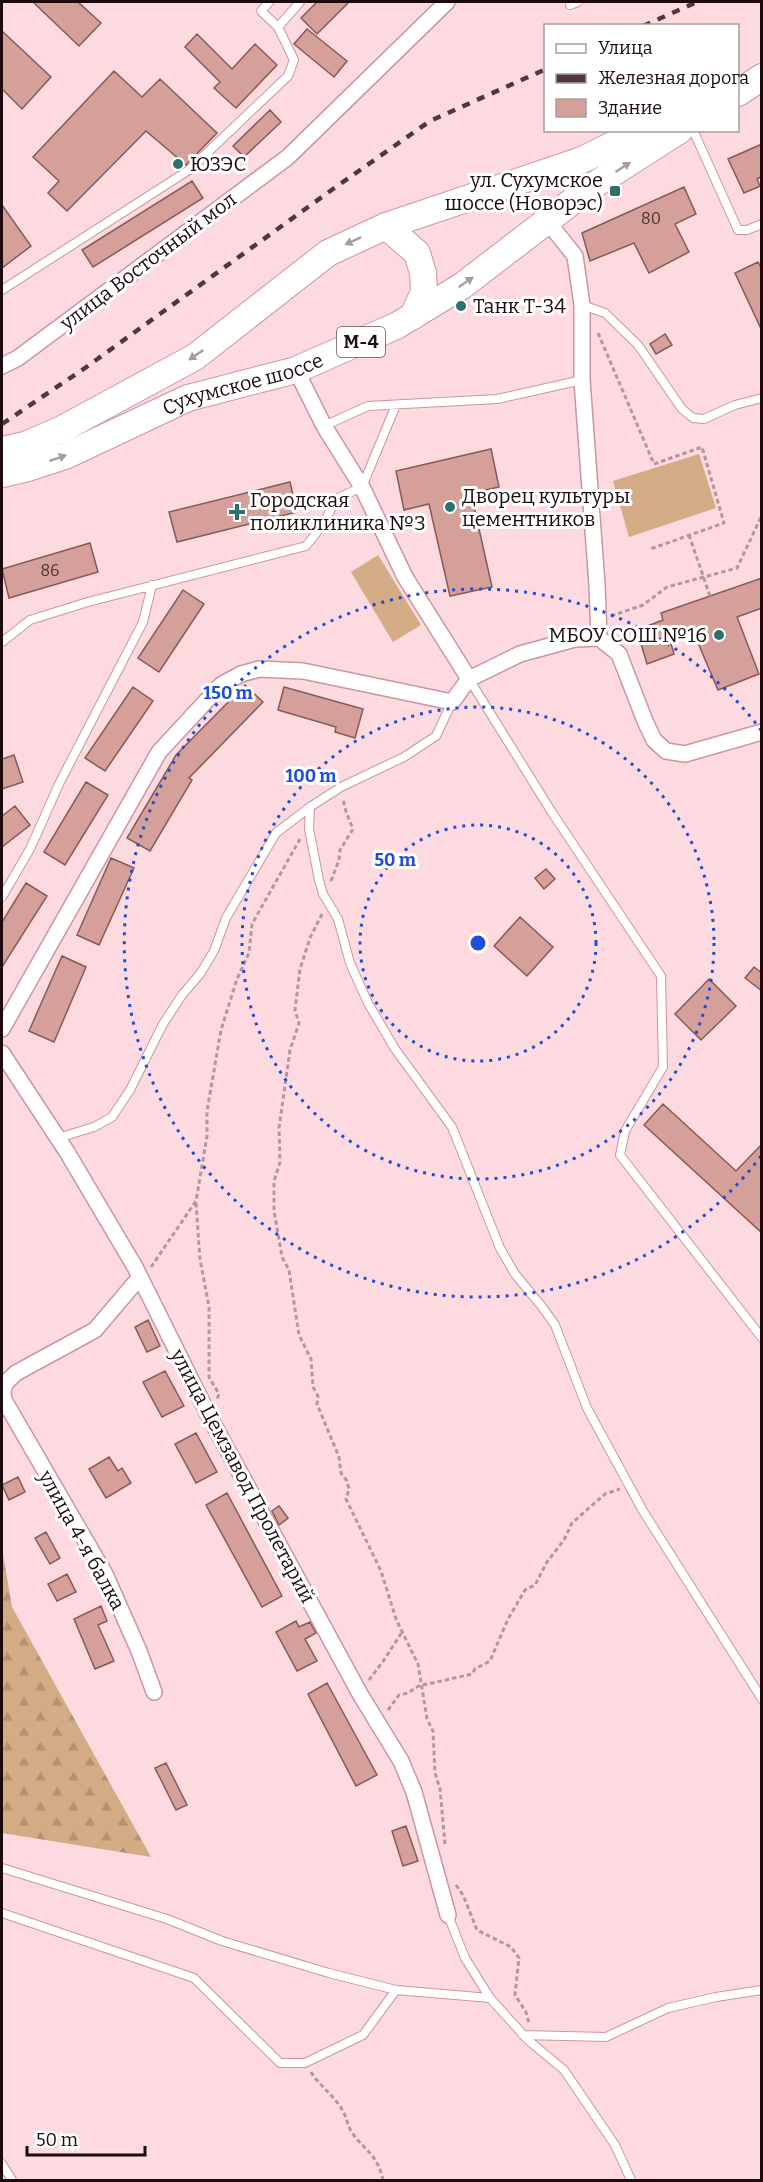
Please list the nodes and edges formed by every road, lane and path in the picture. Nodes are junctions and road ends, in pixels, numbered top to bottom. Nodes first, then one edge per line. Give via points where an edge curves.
1 (269, 2) edge
2 (300, 2) edge
3 (447, 2) edge
4 (278, 27) junction
5 (762, 75) edge
6 (739, 85) edge
7 (739, 92) edge
8 (639, 132) edge
9 (677, 132) edge
10 (694, 132) edge
11 (548, 222) junction
12 (762, 224) edge
13 (386, 226) junction
14 (2, 290) edge
15 (582, 305) junction
16 (413, 316) junction
17 (597, 331) dead end
18 (2, 366) edge
19 (296, 370) junction
20 (582, 380) junction
21 (762, 398) edge
22 (396, 405) junction
23 (324, 426) junction
24 (2, 450) edge
25 (28, 468) junction
26 (2, 474) edge
27 (2, 482) edge
28 (362, 487) junction
29 (762, 515) edge
30 (689, 535) junction
31 (650, 549) dead end
32 (704, 576) junction
33 (152, 585) junction
34 (710, 596) dead end
35 (598, 620) junction
36 (598, 638) junction
37 (2, 642) edge
38 (469, 679) junction
39 (452, 702) junction
40 (762, 732) edge
41 (345, 785) junction
42 (310, 807) junction
43 (309, 829) junction
44 (323, 894) junction
45 (2, 897) edge
46 (329, 903) junction
47 (2, 1029) edge
48 (2, 1053) edge
49 (58, 1138) junction
50 (196, 1201) junction
51 (141, 1278) junction
52 (762, 1338) edge
53 (2, 1391) edge
54 (208, 1414) junction
55 (630, 1487) junction
56 (402, 1632) junction
57 (420, 1684) junction
58 (154, 1692) dead end
59 (359, 1692) junction
60 (762, 1698) edge
61 (379, 1724) junction
62 (446, 1846) dead end
63 (2, 1868) edge
64 (452, 1879) dead end
65 (2, 1913) edge
66 (448, 1915) joint
67 (396, 1990) junction
68 (762, 1990) edge
69 (490, 1998) junction
70 (523, 2035) junction
71 (533, 2035) junction
72 (305, 2063) junction
73 (2, 2164) edge
74 (12, 2181) edge
75 (383, 2181) edge
76 (631, 2181) edge

1 - 4 lane via 261,11
2 - 4 lane
3 - 18 street, улица Восточный мол via 288,157
4 - 14 lane via 294,60 288,76 189,171
5 - 6 highway
5 - 7 highway
8 - 13 highway, Сухумское шоссе via 582,160
11 -> 9 highway, Сухумское шоссе / М-4 via 591,187
10 - 12 lane via 738,230
11 - 15 street via 575,256
16 -> 11 highway, Сухумское шоссе / М-4
13 - 16 highway via 417,253 423,273 424,292
13 -> 24 highway, Сухумское шоссе via 328,253 195,357 62,429
15 - 20 street
15 - 21 lane via 604,314 638,345 682,409 693,418 704,419
16 - 19 highway, Сухумское шоссе / М-4
17 - 30 path via 654,464 702,447 724,523
19 - 23 street
25 -> 19 highway, Сухумское шоссе / М-4 via 65,456 188,398
20 - 22 lane via 497,399
20 - 35 street
22 - 23 lane via 368,406
22 - 28 lane
23 - 28 street
25 - 26 highway, Сухумское шоссе / М-4
25 - 27 street
28 - 33 lane via 336,499 306,546
28 - 38 street via 405,578
29 - 32 path via 737,568
30 - 31 path
30 - 32 path
32 - 34 path
32 - 35 path via 667,587 644,605
33 - 37 lane via 30,621
33 - 45 lane via 143,622 60,782 30,849
35 - 36 street
36 - 38 street via 575,639 520,654
36 - 40 street via 619,654 654,740 666,751 685,754
38 - 39 street
38 - 52 lane via 661,976 663,1067 625,1131 620,1155
39 - 41 lane via 436,736 404,758
39 - 47 street via 303,671 259,669 221,685 159,752
41 - 42 lane
41 - 44 path via 343,798 353,829 340,850 336,870
42 - 43 lane
42 - 49 lane via 276,833 262,854 226,918 214,951 163,1024 112,1118
43 - 44 lane
43 - 50 path via 252,924 249,953 221,1030
44 - 46 lane
46 - 55 lane via 368,1003 395,1049 452,1127 500,1248 555,1325 587,1408
46 - 56 path via 310,938 300,969 295,1010 299,1023 290,1050 279,1128 280,1162 274,1181 274,1211 282,1257 289,1270 299,1335 311,1359 317,1404 347,1481 346,1499 381,1571
48 - 49 street, улица Цемзавод Пролетарий
49 - 51 street, улица Цемзавод Пролетарий
50 - 51 path
50 - 54 path via 200,1259 209,1307 209,1377 219,1394 217,1406
51 - 53 street via 95,1330 16,1373
51 - 54 street, улица Цемзавод Пролетарий
53 - 58 street, улица 4-я балка via 14,1419 105,1574
54 - 59 street, улица Цемзавод Пролетарий
55 - 57 path via 605,1494 572,1523 535,1585 525,1590 513,1609 490,1661 472,1674
55 - 60 lane
56 - 57 path via 418,1664
56 - 59 path
57 - 61 path via 399,1695
57 - 62 path via 433,1731
59 - 61 street, улица Цемзавод Пролетарий
61 - 66 street, улица Цемзавод Пролетарий via 414,1792
63 - 67 lane via 166,1919 232,1944
64 - 71 path via 477,1930 511,1947 519,1958 515,1995 526,2012
65 - 72 lane via 194,1978 280,2063
66 - 69 lane via 465,1958
67 - 69 lane
67 - 72 lane via 363,2035
68 - 71 lane via 668,2008 606,2037
69 - 70 lane
70 - 71 lane
70 - 76 lane via 564,2070 615,2145
72 - 75 path via 341,2106 353,2135 379,2165
73 - 74 lane

